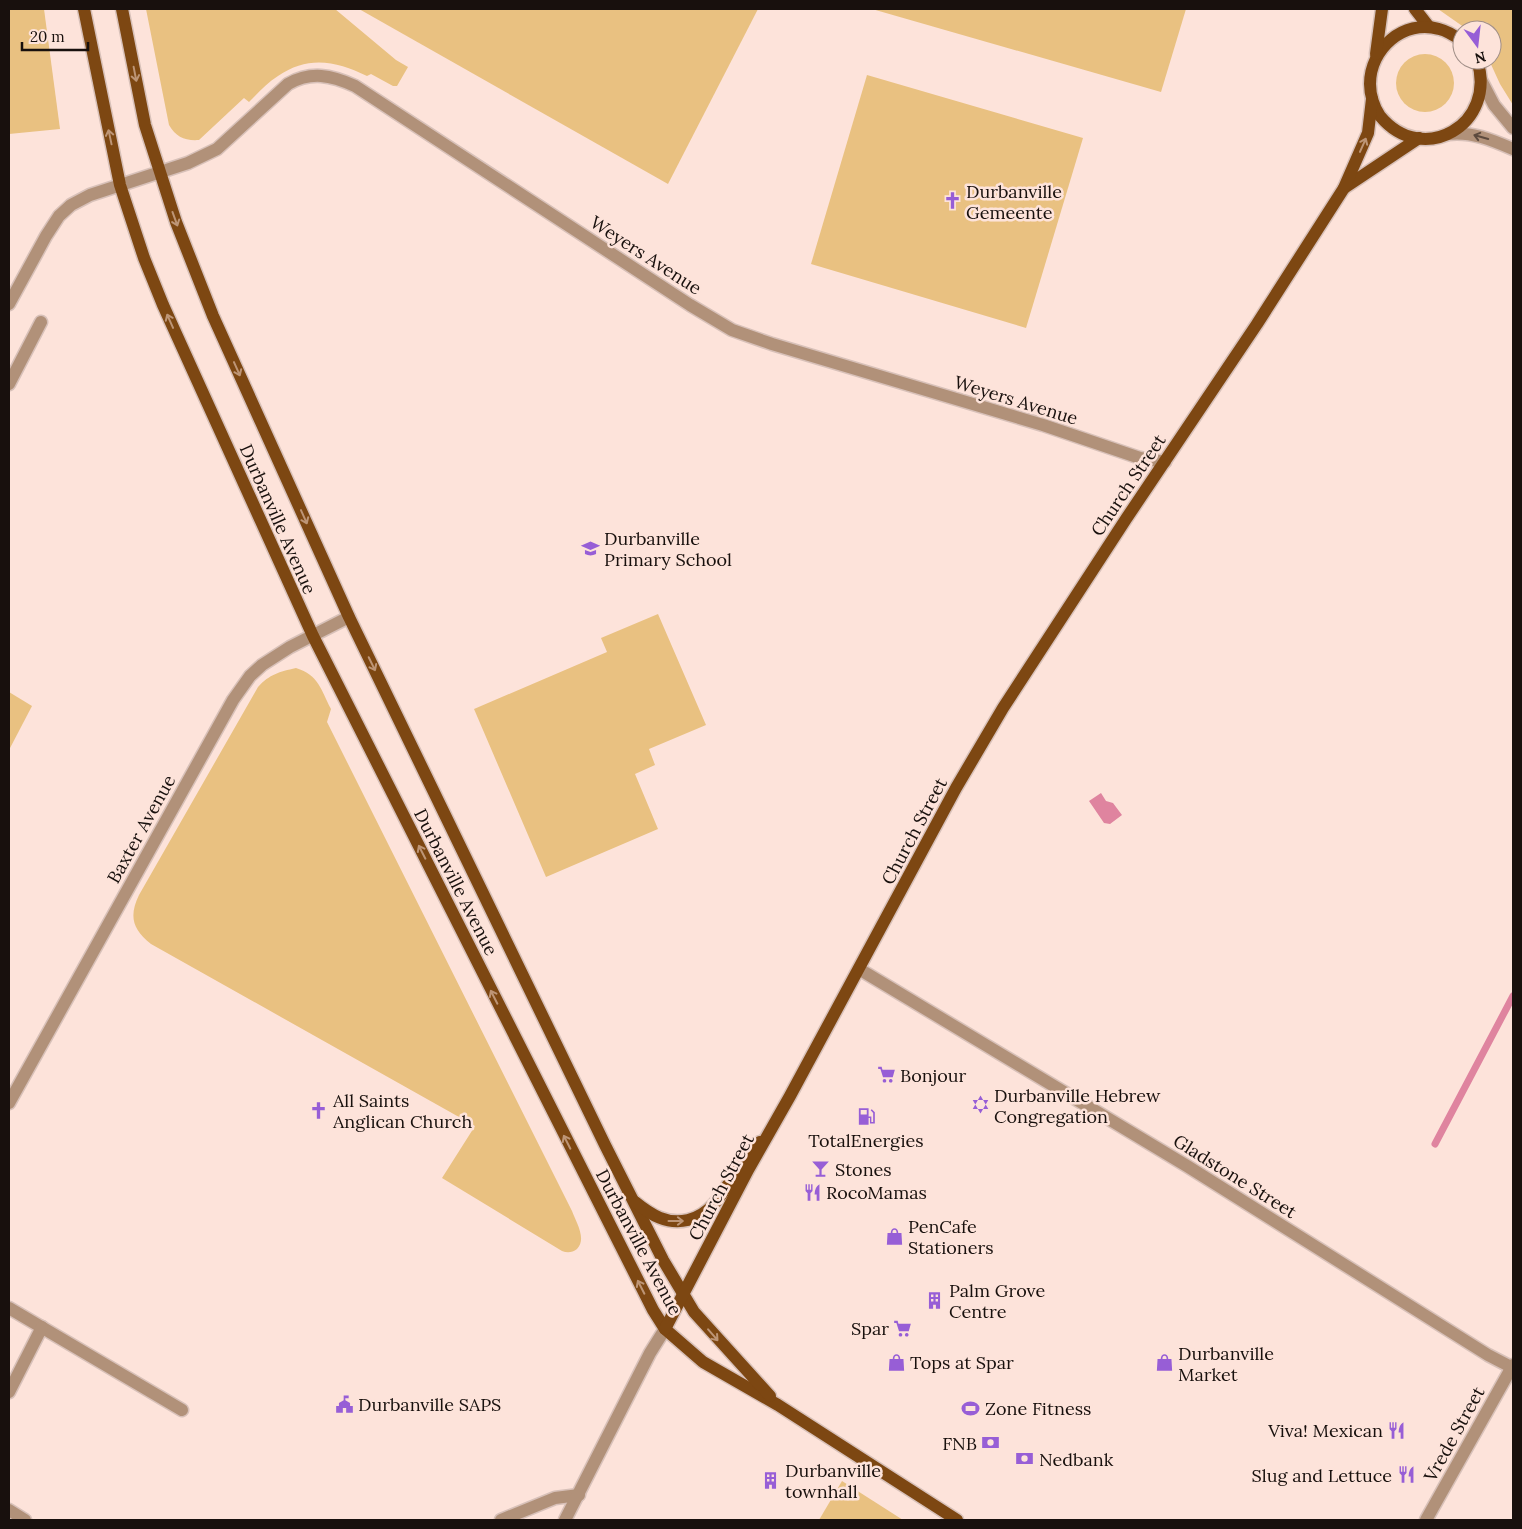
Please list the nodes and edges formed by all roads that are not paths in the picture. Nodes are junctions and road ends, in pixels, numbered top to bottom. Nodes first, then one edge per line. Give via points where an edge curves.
1 (84, 9) edge
2 (122, 9) edge
3 (1382, 9) edge
4 (1415, 9) edge
5 (1429, 27) junction
6 (1452, 34) edge
7 (1376, 57) junction
8 (1479, 70) edge
9 (1481, 80) junction
10 (1372, 99) junction
11 (1513, 128) edge
12 (1448, 134) junction
13 (1419, 138) junction
14 (1513, 149) edge
15 (159, 172) junction
16 (120, 185) junction
17 (1344, 188) junction
18 (9, 304) edge
19 (42, 322) dead end
20 (9, 384) edge
21 (1165, 462) junction
22 (349, 616) junction
23 (313, 636) junction
24 (859, 969) junction
25 (9, 1102) edge
26 (768, 1137) junction
27 (633, 1201) junction
28 (683, 1296) junction
29 (9, 1308) edge
30 (42, 1327) junction
31 (665, 1329) junction
32 (1513, 1367) edge
33 (9, 1392) edge
34 (778, 1405) junction
35 (182, 1410) dead end
36 (579, 1494) junction
37 (9, 1510) edge
38 (25, 1520) edge
39 (501, 1520) edge
40 (565, 1520) edge
41 (957, 1520) edge
42 (1426, 1520) edge

16 -> 1 main road, Durbanville Avenue
2 -> 15 main road, Durbanville Avenue via 145,125
3 - 7 main road, Church Street
4 - 5 main road
5 - 6 main road
5 - 7 main road via 1396,35
7 - 10 main road, Church Street via 1370,77
8 - 9 main road
9 - 11 street via 1494,105
9 - 12 main road via 1480,96 1473,112 1462,126
10 - 13 main road via 1379,115 1390,126 1404,135
17 -> 10 main road, Church Street via 1368,133
12 - 13 main road
14 -> 12 street via 1478,136
13 - 17 main road, Church Street
15 - 16 street, Weyers Avenue
15 - 21 street, Weyers Avenue via 217,149 296,79 310,75 338,78 732,330 1140,458
15 -> 22 main road, Durbanville Avenue via 213,316
16 - 18 street, Weyers Avenue via 82,198 59,216
23 -> 16 main road, Durbanville Avenue via 163,305
17 - 21 main road, Church Street
19 - 20 street
21 - 24 main road, Church Street via 1003,708 956,788
22 - 23 street, Baxter Avenue
22 -> 27 main road, Durbanville Avenue
23 - 25 street, Baxter Avenue via 262,664 234,700
31 -> 23 main road, Durbanville Avenue via 601,1209
24 - 26 main road, Church Street
24 - 32 street, Gladstone Street via 1187,1166 1488,1355
27 -> 26 main road via 650,1214 667,1221 684,1221 700,1216 712,1207 746,1156
26 - 28 main road, Church Street
27 - 28 main road, Durbanville Avenue
28 - 31 main road, Church Street
28 -> 34 main road, Durbanville Avenue via 718,1341
29 - 30 street
30 - 33 street
30 - 35 street
31 - 34 main road, Durbanville Avenue via 702,1362
31 - 36 street, Church Street
32 - 42 street, Vrede Street
34 - 41 main road
36 - 39 street via 555,1498
36 - 40 street, Church Street
37 - 38 street

